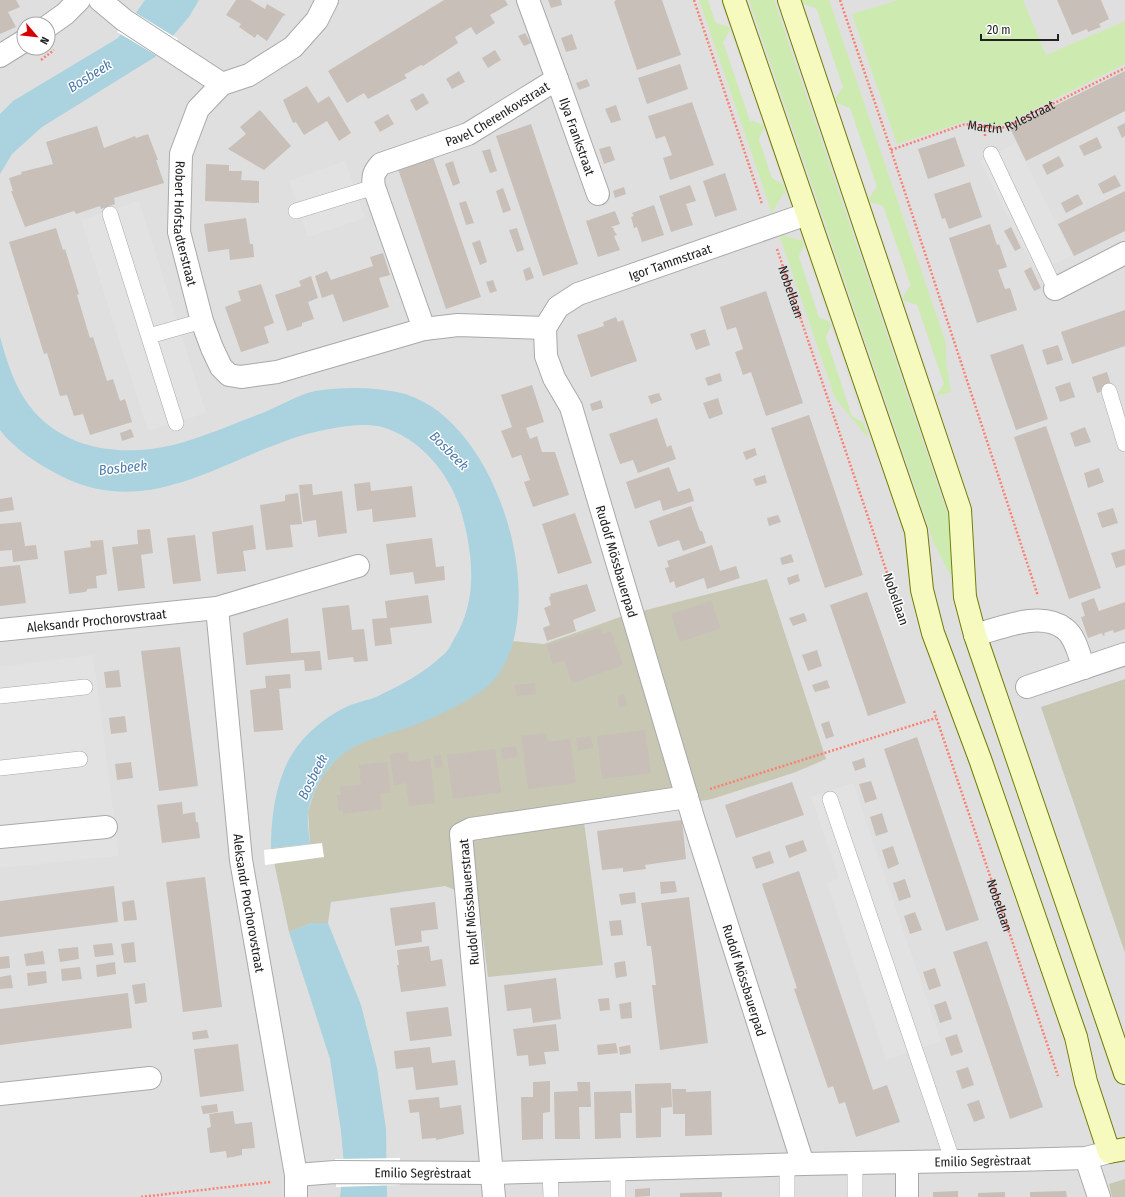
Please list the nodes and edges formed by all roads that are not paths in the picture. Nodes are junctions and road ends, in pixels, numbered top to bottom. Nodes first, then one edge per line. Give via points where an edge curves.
1 (79, 0) edge
2 (100, 0) edge
3 (327, 0) edge
4 (528, 0) edge
5 (734, 0) edge
6 (789, 0) edge
7 (56, 20) edge
8 (16, 47) edge
9 (0, 56) edge
10 (557, 79) junction
11 (222, 84) junction
12 (991, 154) dead end
13 (374, 187) junction
14 (598, 194) dead end
15 (296, 211) dead end
16 (110, 214) dead end
17 (807, 214) junction
18 (1125, 253) edge
19 (1055, 289) joint
20 (202, 321) junction
21 (545, 328) junction
22 (424, 329) junction
23 (148, 336) junction
24 (1110, 391) dead end
25 (176, 423) dead end
26 (1125, 444) edge
27 (358, 566) dead end
28 (217, 608) junction
29 (0, 630) edge
30 (975, 635) junction
31 (1125, 654) edge
32 (1084, 668) junction
33 (1028, 686) dead end
34 (85, 687) dead end
35 (0, 696) edge
36 (80, 759) dead end
37 (0, 768) edge
38 (687, 797) junction
39 (830, 799) dead end
40 (106, 827) dead end
41 (0, 837) edge
42 (1125, 1072) edge
43 (150, 1078) dead end
44 (0, 1094) edge
45 (1117, 1150) edge
46 (1086, 1158) junction
47 (953, 1162) junction
48 (855, 1163) junction
49 (906, 1163) junction
50 (795, 1164) junction
51 (618, 1169) junction
52 (550, 1171) junction
53 (494, 1173) junction
54 (296, 1175) junction
55 (296, 1197) edge
56 (494, 1197) edge
57 (551, 1197) edge
58 (618, 1197) edge
59 (787, 1197) edge
60 (855, 1197) edge
61 (907, 1197) edge
62 (1099, 1197) edge

1 - 7 street
2 - 11 street via 124,20
3 - 11 street, Robert Hofstadterstraat via 317,20 293,47 249,75
4 - 10 street, Pavel Cherenkovstraat
5 - 17 street, Nobellaan
6 - 30 street via 960,510 965,597
8 - 9 street
10 - 13 street, Pavel Cherenkovstraat via 468,134 381,164 374,171
10 - 14 street, Ilya Frankstraat
11 - 20 street, Robert Hofstadterstraat via 198,109 181,154 179,232
12 - 19 lane
13 - 15 lane
13 - 22 street, Pavel Cherenkovstraat
16 - 23 lane
17 - 21 street, Igor Tammstraat via 578,294 558,307
17 - 45 street, Nobellaan via 916,531 922,590 934,633 1076,1037 1086,1082
18 - 19 street
20 - 22 street, Robert Hofstadterstraat via 221,367 229,375 241,377 277,372
20 - 23 lane
21 - 22 street, Robert Hofstadterstraat via 458,325
21 - 38 street, Rudolf Mössbauerpad via 546,356 554,378 571,407
23 - 25 lane
24 - 26 lane
27 - 28 street, Aleksandr Prochorovstraat
28 - 29 street, Aleksandr Prochorovstraat
28 - 54 street, Aleksandr Prochorovstraat via 240,860
30 - 32 street via 1031,621 1046,621 1065,629 1073,640
30 - 42 street
31 - 32 street
32 - 33 street
34 - 35 lane
36 - 37 lane
38 - 50 street, Rudolf Mössbauerpad
38 - 53 street, Rudolf Mössbauerstraat via 471,829 461,834
39 - 47 lane
40 - 41 street
43 - 44 street
45 - 46 street, Emilio Segrèstraat
46 - 47 street, Emilio Segrèstraat
46 - 62 street
47 - 49 street, Emilio Segrèstraat
48 - 49 street, Emilio Segrèstraat
48 - 50 street, Emilio Segrèstraat
48 - 60 lane
49 - 61 street
50 - 51 street, Emilio Segrèstraat
50 - 59 lane
51 - 52 street, Emilio Segrèstraat
51 - 58 lane
52 - 53 street, Emilio Segrèstraat
52 - 57 lane
53 - 54 street, Emilio Segrèstraat via 335,1172
53 - 56 street
54 - 55 street, Aleksandr Prochorovstraat

